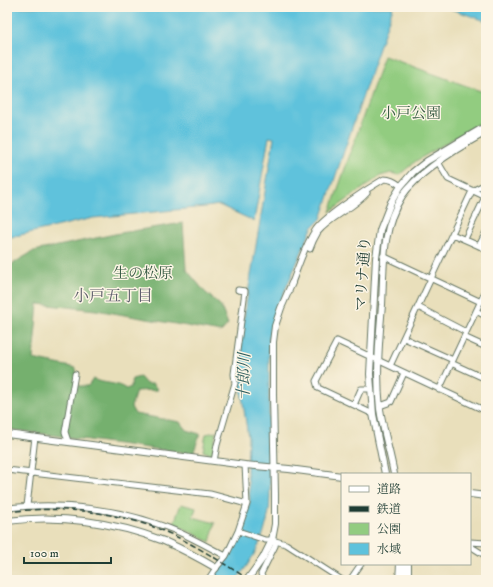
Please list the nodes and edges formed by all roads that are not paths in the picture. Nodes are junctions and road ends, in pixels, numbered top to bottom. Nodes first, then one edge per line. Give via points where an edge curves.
1 (486, 126) edge
2 (486, 132) edge
3 (438, 162) junction
4 (486, 184) edge
5 (401, 186) junction
6 (472, 191) junction
7 (486, 197) edge
8 (486, 232) edge
9 (452, 234) junction
10 (465, 239) junction
11 (479, 246) junction
12 (486, 249) edge
13 (383, 256) junction
14 (431, 279) junction
15 (292, 283) joint
16 (238, 290) dead end
17 (486, 290) edge
18 (481, 302) junction
19 (418, 306) junction
20 (476, 311) junction
21 (486, 316) edge
22 (466, 332) junction
23 (464, 337) junction
24 (404, 338) junction
25 (486, 347) edge
26 (371, 357) junction
27 (378, 361) junction
28 (452, 362) junction
29 (390, 366) junction
30 (404, 373) junction
31 (75, 374) dead end
32 (486, 379) edge
33 (371, 389) junction
34 (439, 390) junction
35 (354, 404) junction
36 (380, 406) junction
37 (486, 411) edge
38 (373, 414) junction
39 (7, 434) edge
40 (35, 437) junction
41 (68, 441) junction
42 (214, 461) junction
43 (245, 465) junction
44 (275, 468) junction
45 (7, 470) edge
46 (31, 472) junction
47 (385, 473) edge
48 (394, 473) edge
49 (341, 476) edge
50 (471, 494) edge
51 (486, 496) edge
52 (247, 504) junction
53 (27, 506) junction
54 (7, 508) edge
55 (7, 521) edge
56 (240, 531) junction
57 (271, 541) junction
58 (471, 542) edge
59 (486, 543) edge
60 (471, 547) edge
61 (226, 556) junction
62 (486, 556) edge
63 (360, 565) edge
64 (401, 565) edge
65 (407, 565) edge
66 (216, 568) junction
67 (208, 580) edge
68 (247, 580) edge
69 (263, 580) edge
70 (342, 580) edge
71 (350, 580) edge
72 (400, 580) edge
73 (407, 580) edge

1 - 5 street, マリナ通り via 427,161
2 - 3 street, マリナ通り
3 - 6 street via 448,179
3 - 13 street, マリナ通り via 420,175 402,197 393,216
4 - 6 street
5 - 15 street via 389,179 384,180 326,219 311,237
5 - 26 street, マリナ通り via 390,202 380,230 376,258
6 - 7 street
6 - 9 street
7 - 10 street
8 - 11 street
9 - 10 street
9 - 14 street
10 - 11 street
11 - 12 street
13 - 14 street
13 - 27 street, マリナ通り
14 - 18 street
14 - 19 street
15 - 44 street via 275,326 273,342
16 - 42 street via 245,291 235,383
17 - 18 street
18 - 20 street
19 - 22 street
19 - 24 street
20 - 21 street
20 - 22 street
22 - 23 street
23 - 25 street
23 - 28 street
24 - 28 street
24 - 29 street
26 - 27 street
26 - 33 street, マリナ通り
26 - 35 street via 337,341 316,381 318,388
27 - 29 street
27 - 36 street, マリナ通り
28 - 32 street
28 - 34 street
29 - 30 street
30 - 34 street
30 - 36 street via 391,402
31 - 41 street via 65,432
33 - 35 street via 361,389
33 - 38 street, マリナ通り
34 - 37 street
35 - 38 street
36 - 48 street, マリナ通り
38 - 47 street, マリナ通り
39 - 40 street
40 - 41 street
40 - 46 street
41 - 42 street
42 - 43 street
43 - 44 street
43 - 52 street
44 - 49 street
44 - 57 street via 275,524
45 - 46 street
46 - 52 street via 210,494
46 - 53 street
50 - 51 street
52 - 56 street
53 - 54 street
53 - 61 street via 89,508 115,512 167,527
55 - 66 street via 77,520 115,526 163,541
56 - 57 street
56 - 61 street
57 - 68 street via 263,558
57 - 69 street via 276,546 261,574
57 - 70 street via 286,544
58 - 59 street
60 - 62 street
61 - 66 street
63 - 71 street
64 - 72 main road
65 - 73 main road
66 - 67 street

